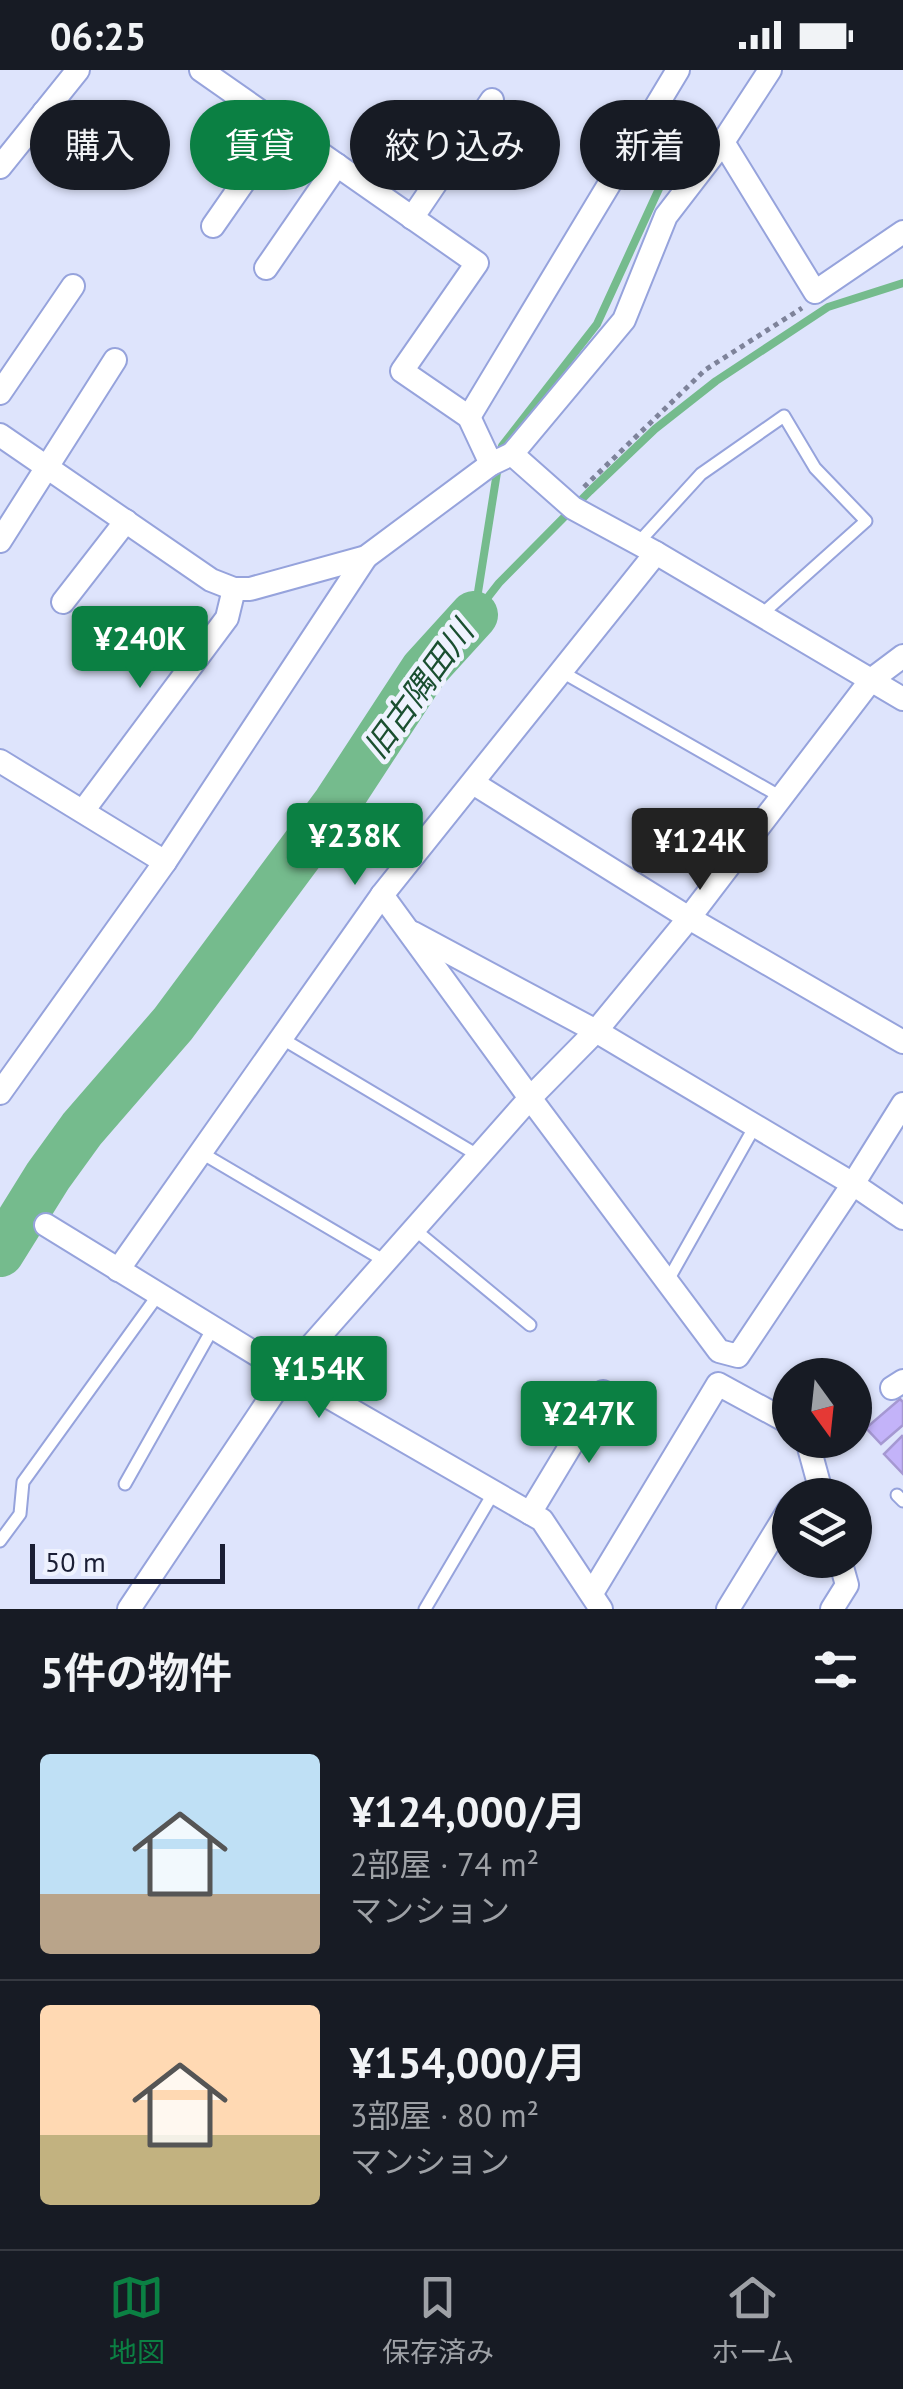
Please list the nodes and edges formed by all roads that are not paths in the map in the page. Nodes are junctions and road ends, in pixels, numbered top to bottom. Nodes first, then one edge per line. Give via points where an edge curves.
1 (78, 70) edge
2 (201, 70) edge
3 (678, 70) edge
4 (770, 70) edge
5 (54, 100) edge
6 (244, 100) edge
7 (30, 130) edge
8 (723, 142) junction
9 (330, 160) edge
10 (337, 165) junction
11 (0, 167) edge
12 (238, 190) edge
13 (431, 190) edge
14 (412, 218) junction
15 (213, 226) dead end
16 (903, 232) edge
17 (266, 268) dead end
18 (73, 286) dead end
19 (115, 360) dead end
20 (0, 393) edge
21 (469, 417) junction
22 (0, 435) edge
23 (502, 459) junction
24 (47, 467) junction
25 (126, 521) junction
26 (0, 541) edge
27 (647, 548) junction
28 (366, 556) junction
29 (234, 590) junction
30 (64, 602) dead end
31 (761, 615) junction
32 (903, 656) edge
33 (562, 672) junction
34 (872, 680) junction
35 (903, 699) edge
36 (0, 761) edge
37 (473, 783) junction
38 (781, 797) junction
39 (83, 811) junction
40 (165, 862) junction
41 (382, 895) junction
42 (688, 918) junction
43 (406, 930) junction
44 (596, 1031) junction
45 (281, 1038) junction
46 (903, 1042) edge
47 (0, 1094) edge
48 (530, 1098) junction
49 (903, 1104) edge
50 (755, 1126) junction
51 (200, 1152) junction
52 (479, 1156) junction
53 (853, 1184) junction
54 (903, 1218) edge
55 (46, 1226) dead end
56 (414, 1229) junction
57 (386, 1262) junction
58 (118, 1270) junction
59 (667, 1282) junction
60 (158, 1295) junction
61 (530, 1325) dead end
62 (213, 1328) junction
63 (287, 1372) junction
64 (603, 1392) dead end
65 (772, 1413) edge
66 (812, 1458) edge
67 (814, 1468) junction
68 (808, 1478) edge
69 (817, 1478) edge
70 (125, 1484) dead end
71 (494, 1492) junction
72 (530, 1513) junction
73 (772, 1537) edge
74 (0, 1541) edge
75 (845, 1578) edge
76 (596, 1601) edge
77 (130, 1609) edge
78 (425, 1609) edge
79 (728, 1609) edge
80 (832, 1609) edge

1 - 5 street
2 - 6 street
3 - 21 street
4 - 8 street
7 - 11 street
8 - 16 street via 815,292
8 - 23 street via 666,216 624,320
9 - 10 street
10 - 14 street
10 - 17 street
12 - 15 street
13 - 14 street
14 - 21 street via 477,263 402,370
18 - 20 street
19 - 24 street
21 - 23 street
22 - 24 street
23 - 27 street
23 - 28 street
24 - 25 street
24 - 26 street
25 - 29 street
25 - 30 street
27 - 31 street
27 - 31 lane via 701,474 784,416 815,468 866,521
27 - 33 street
28 - 29 street
28 - 40 street
29 - 39 street via 227,618
31 - 34 street
32 - 34 street
33 - 37 street
33 - 38 lane
34 - 35 street
34 - 38 street
36 - 39 street
37 - 41 street
37 - 42 street
38 - 42 street
39 - 40 street
40 - 47 street
41 - 43 street
41 - 45 street
42 - 44 street
42 - 46 street
43 - 44 street
43 - 48 street
44 - 48 street
44 - 50 street
45 - 51 street
45 - 52 lane
48 - 52 street
48 - 59 street
49 - 53 street
50 - 53 street
50 - 59 lane
51 - 57 lane
51 - 58 street
52 - 56 street
53 - 54 street
53 - 59 street via 738,1356 719,1350
55 - 58 street
56 - 57 street
56 - 61 lane
57 - 63 street
58 - 60 street
60 - 62 street
60 - 74 lane via 23,1482 20,1514
62 - 63 street
62 - 70 lane
63 - 71 street
63 - 77 street
64 - 72 street
65 - 76 street via 718,1384
66 - 67 street
67 - 68 street
67 - 69 street
71 - 72 street
71 - 78 lane
72 - 76 street via 542,1520
73 - 79 street
75 - 80 street via 847,1586

